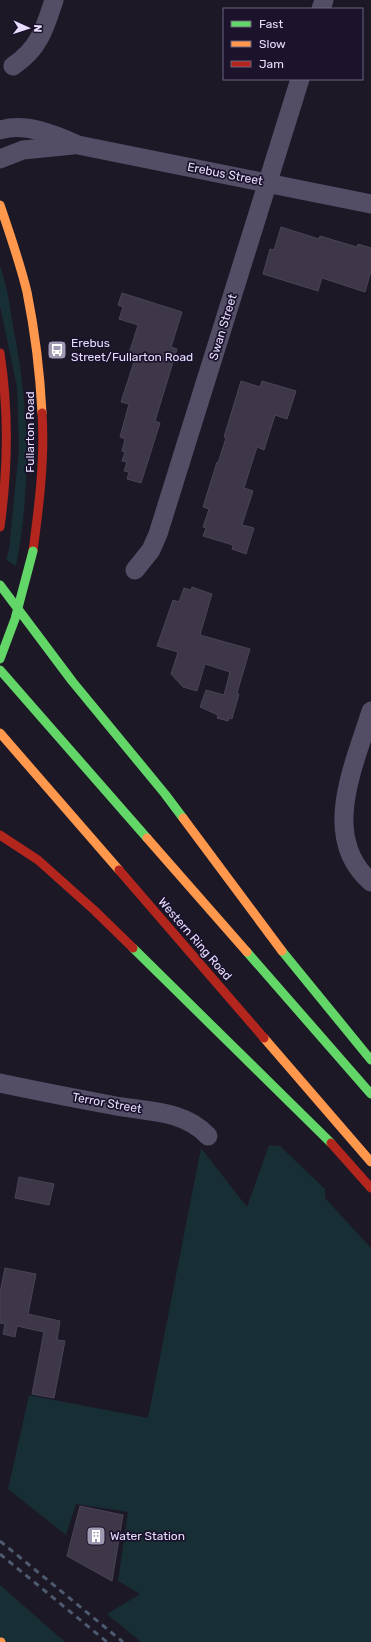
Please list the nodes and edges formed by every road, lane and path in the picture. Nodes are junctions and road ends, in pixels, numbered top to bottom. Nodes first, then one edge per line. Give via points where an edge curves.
1 (54, 0) edge
2 (13, 66) dead end
3 (300, 80) edge
4 (0, 130) edge
5 (78, 145) junction
6 (0, 159) edge
7 (267, 183) junction
8 (371, 204) edge
9 (0, 205) edge
10 (0, 353) edge
11 (0, 527) edge
12 (135, 570) dead end
13 (0, 585) edge
14 (0, 659) edge
15 (0, 670) edge
16 (371, 711) edge
17 (0, 733) edge
18 (0, 835) edge
19 (371, 882) edge
20 (371, 1060) edge
21 (0, 1082) edge
22 (371, 1094) edge
23 (208, 1136) dead end
24 (371, 1162) edge
25 (371, 1188) edge

1 - 2 street via 47,24 35,47 25,59
3 - 7 street, Swan Street
4 - 5 street, Erebus Street via 29,129 54,135
5 - 6 street, Erebus Street via 33,148
5 - 7 street, Erebus Street
7 - 8 street, Erebus Street
7 - 12 street, Swan Street via 158,534 151,550
9 - 14 main road, Fullarton Road, bridge via 31,307 41,376 43,449 41,492 33,551 18,612
10 - 11 main road via 8,434
13 - 20 main road via 55,659 165,794 266,931
15 - 22 main road
16 - 19 street via 345,795 343,830 349,854
17 - 24 main road, Western Ring Road
18 - 25 main road via 38,860 109,924 320,1131
21 - 23 street, Terror Street via 113,1106 174,1115 200,1128

